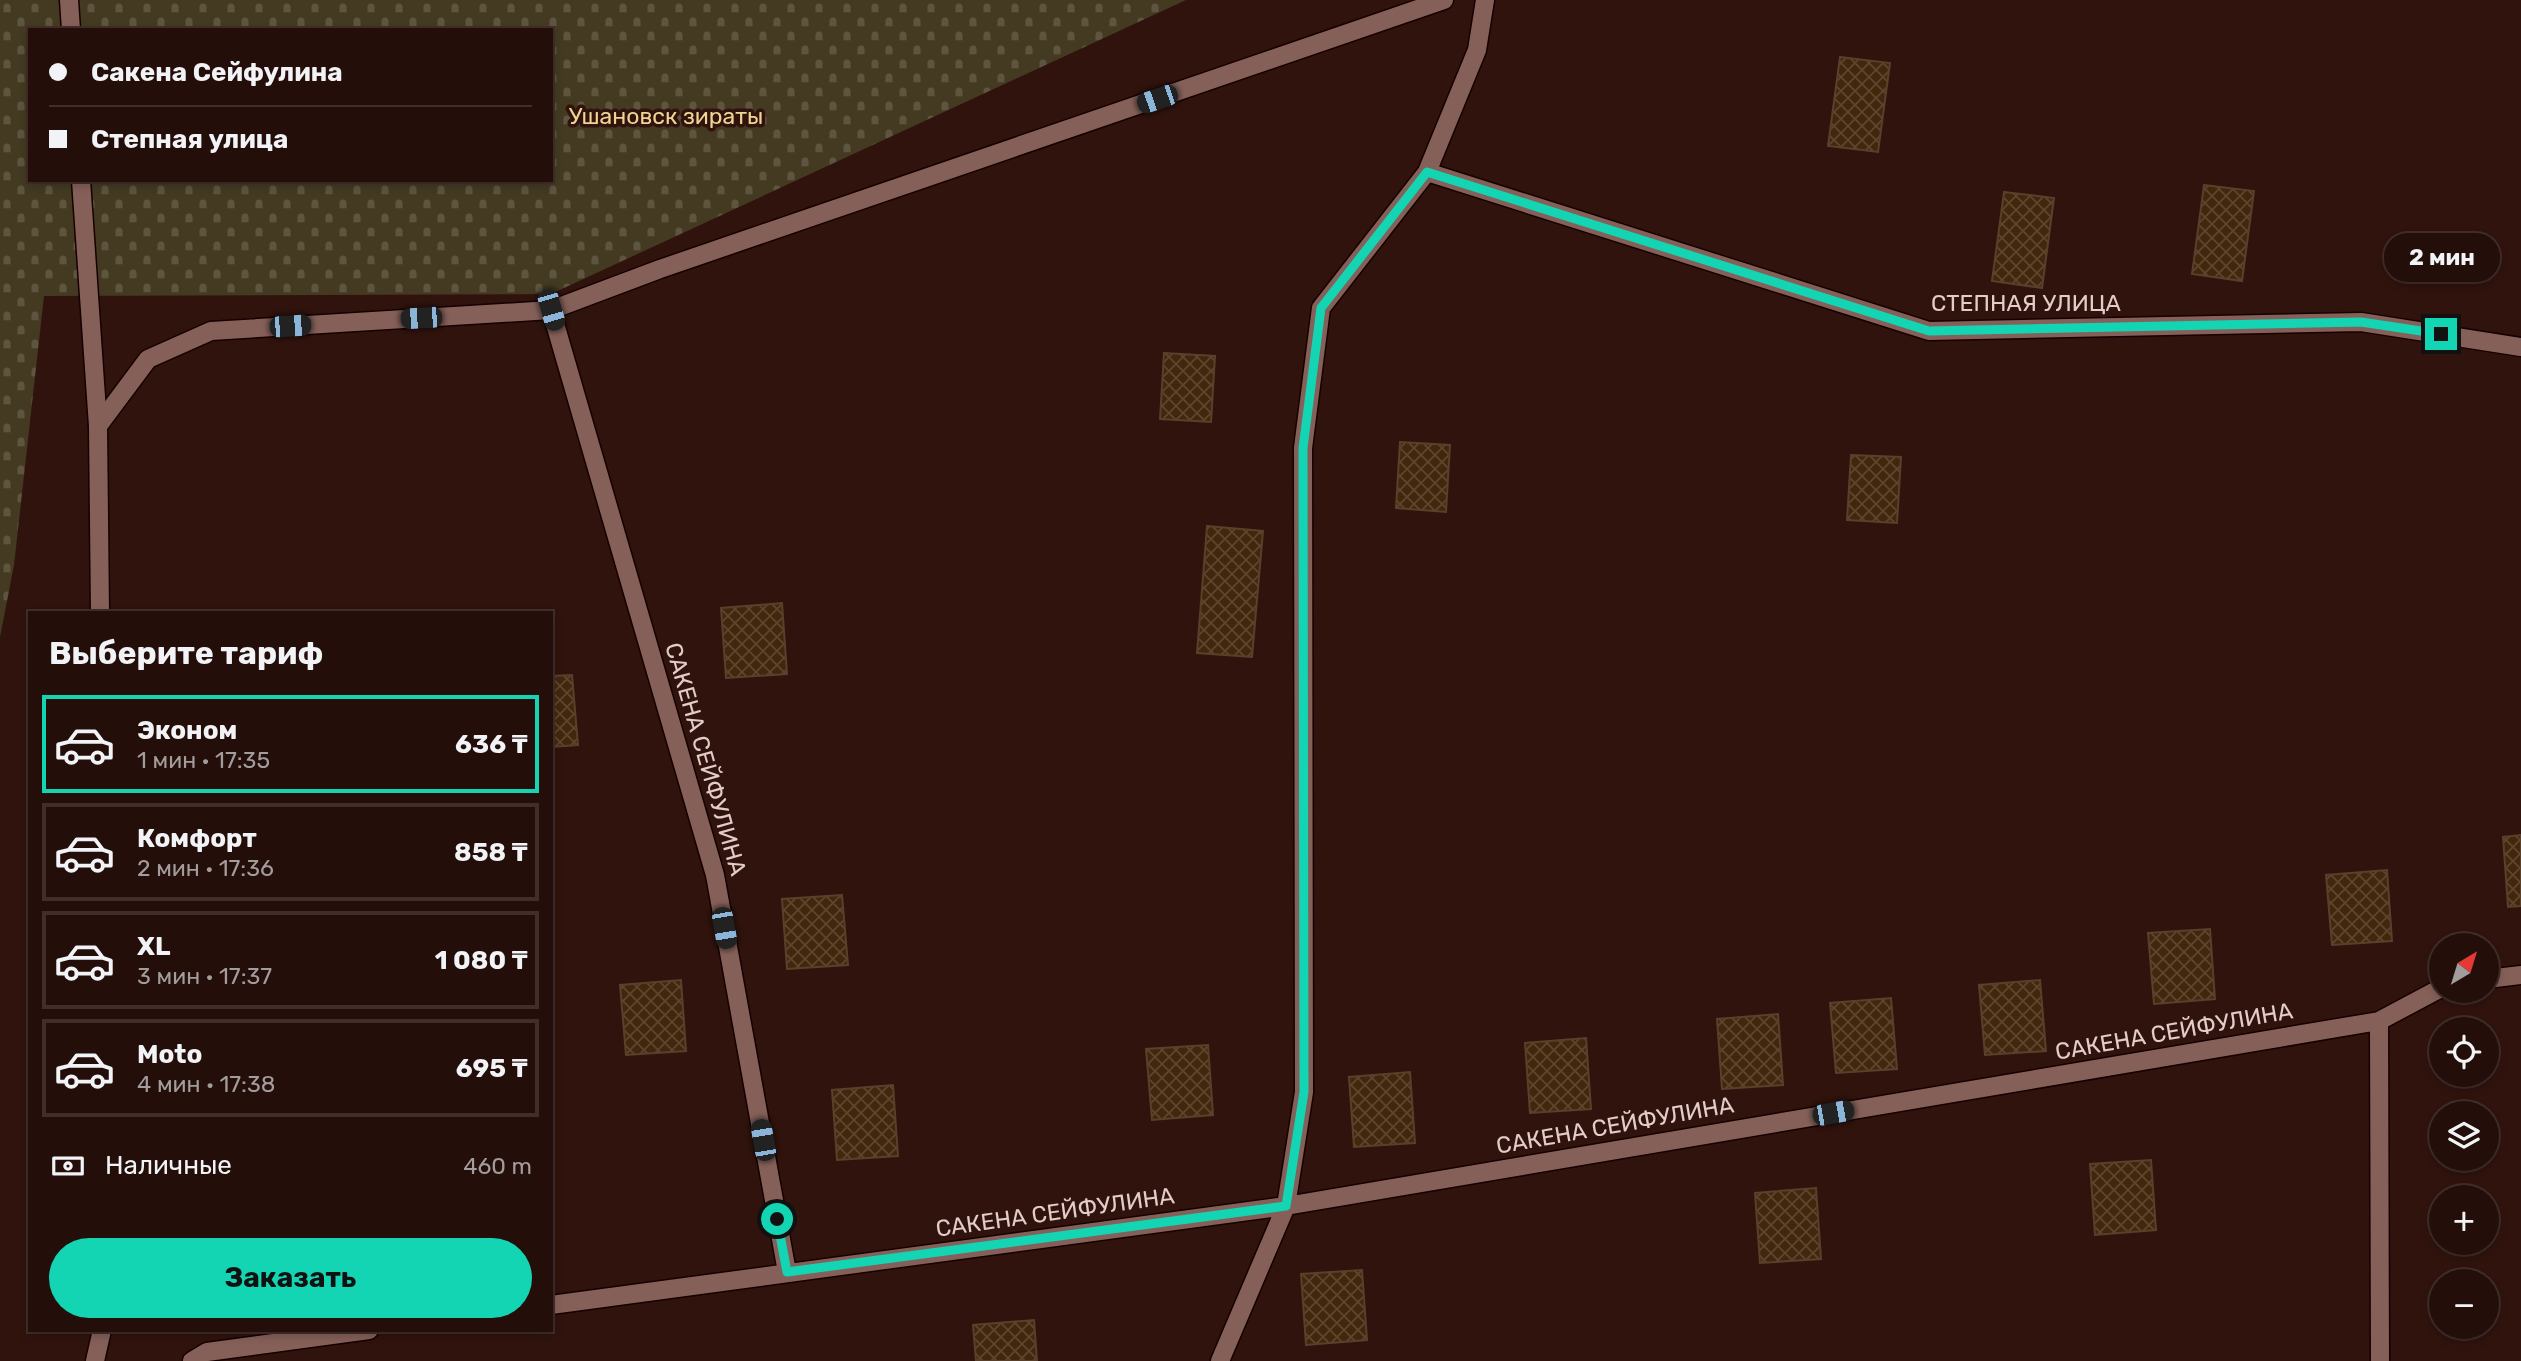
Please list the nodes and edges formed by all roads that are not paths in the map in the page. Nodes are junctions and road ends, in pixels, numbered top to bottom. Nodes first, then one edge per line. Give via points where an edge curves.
1 (69, 0) edge
2 (1444, 0) edge
3 (1485, 0) edge
4 (71, 28) edge
5 (1427, 172) junction
6 (81, 182) edge
7 (551, 310) junction
8 (2521, 346) edge
9 (98, 426) junction
10 (100, 611) edge
11 (2521, 975) edge
12 (2499, 978) edge
13 (2429, 994) edge
14 (2379, 1021) junction
15 (1286, 1206) junction
16 (787, 1272) junction
17 (553, 1305) edge
18 (102, 1332) edge
19 (354, 1332) edge
20 (96, 1361) edge
21 (192, 1361) edge
22 (1220, 1361) edge
23 (2379, 1361) edge

1 - 4 street
2 - 7 street
3 - 5 street via 1477,50
5 - 8 street, СТЕПНАЯ УЛИЦА via 1929,331 2361,322
5 - 15 street via 1321,308 1303,448 1304,1092
6 - 9 street
7 - 9 street via 211,331 148,359
7 - 16 street, САКЕНА СЕЙФУЛИНА via 715,875
9 - 10 street
11 - 12 street
13 - 14 street, САКЕНА СЕЙФУЛИНА
14 - 15 street, САКЕНА СЕЙФУЛИНА
14 - 23 street
15 - 16 street, САКЕНА СЕЙФУЛИНА
15 - 22 street
16 - 17 street, САКЕНА СЕЙФУЛИНА
18 - 20 street
19 - 21 street via 207,1352

